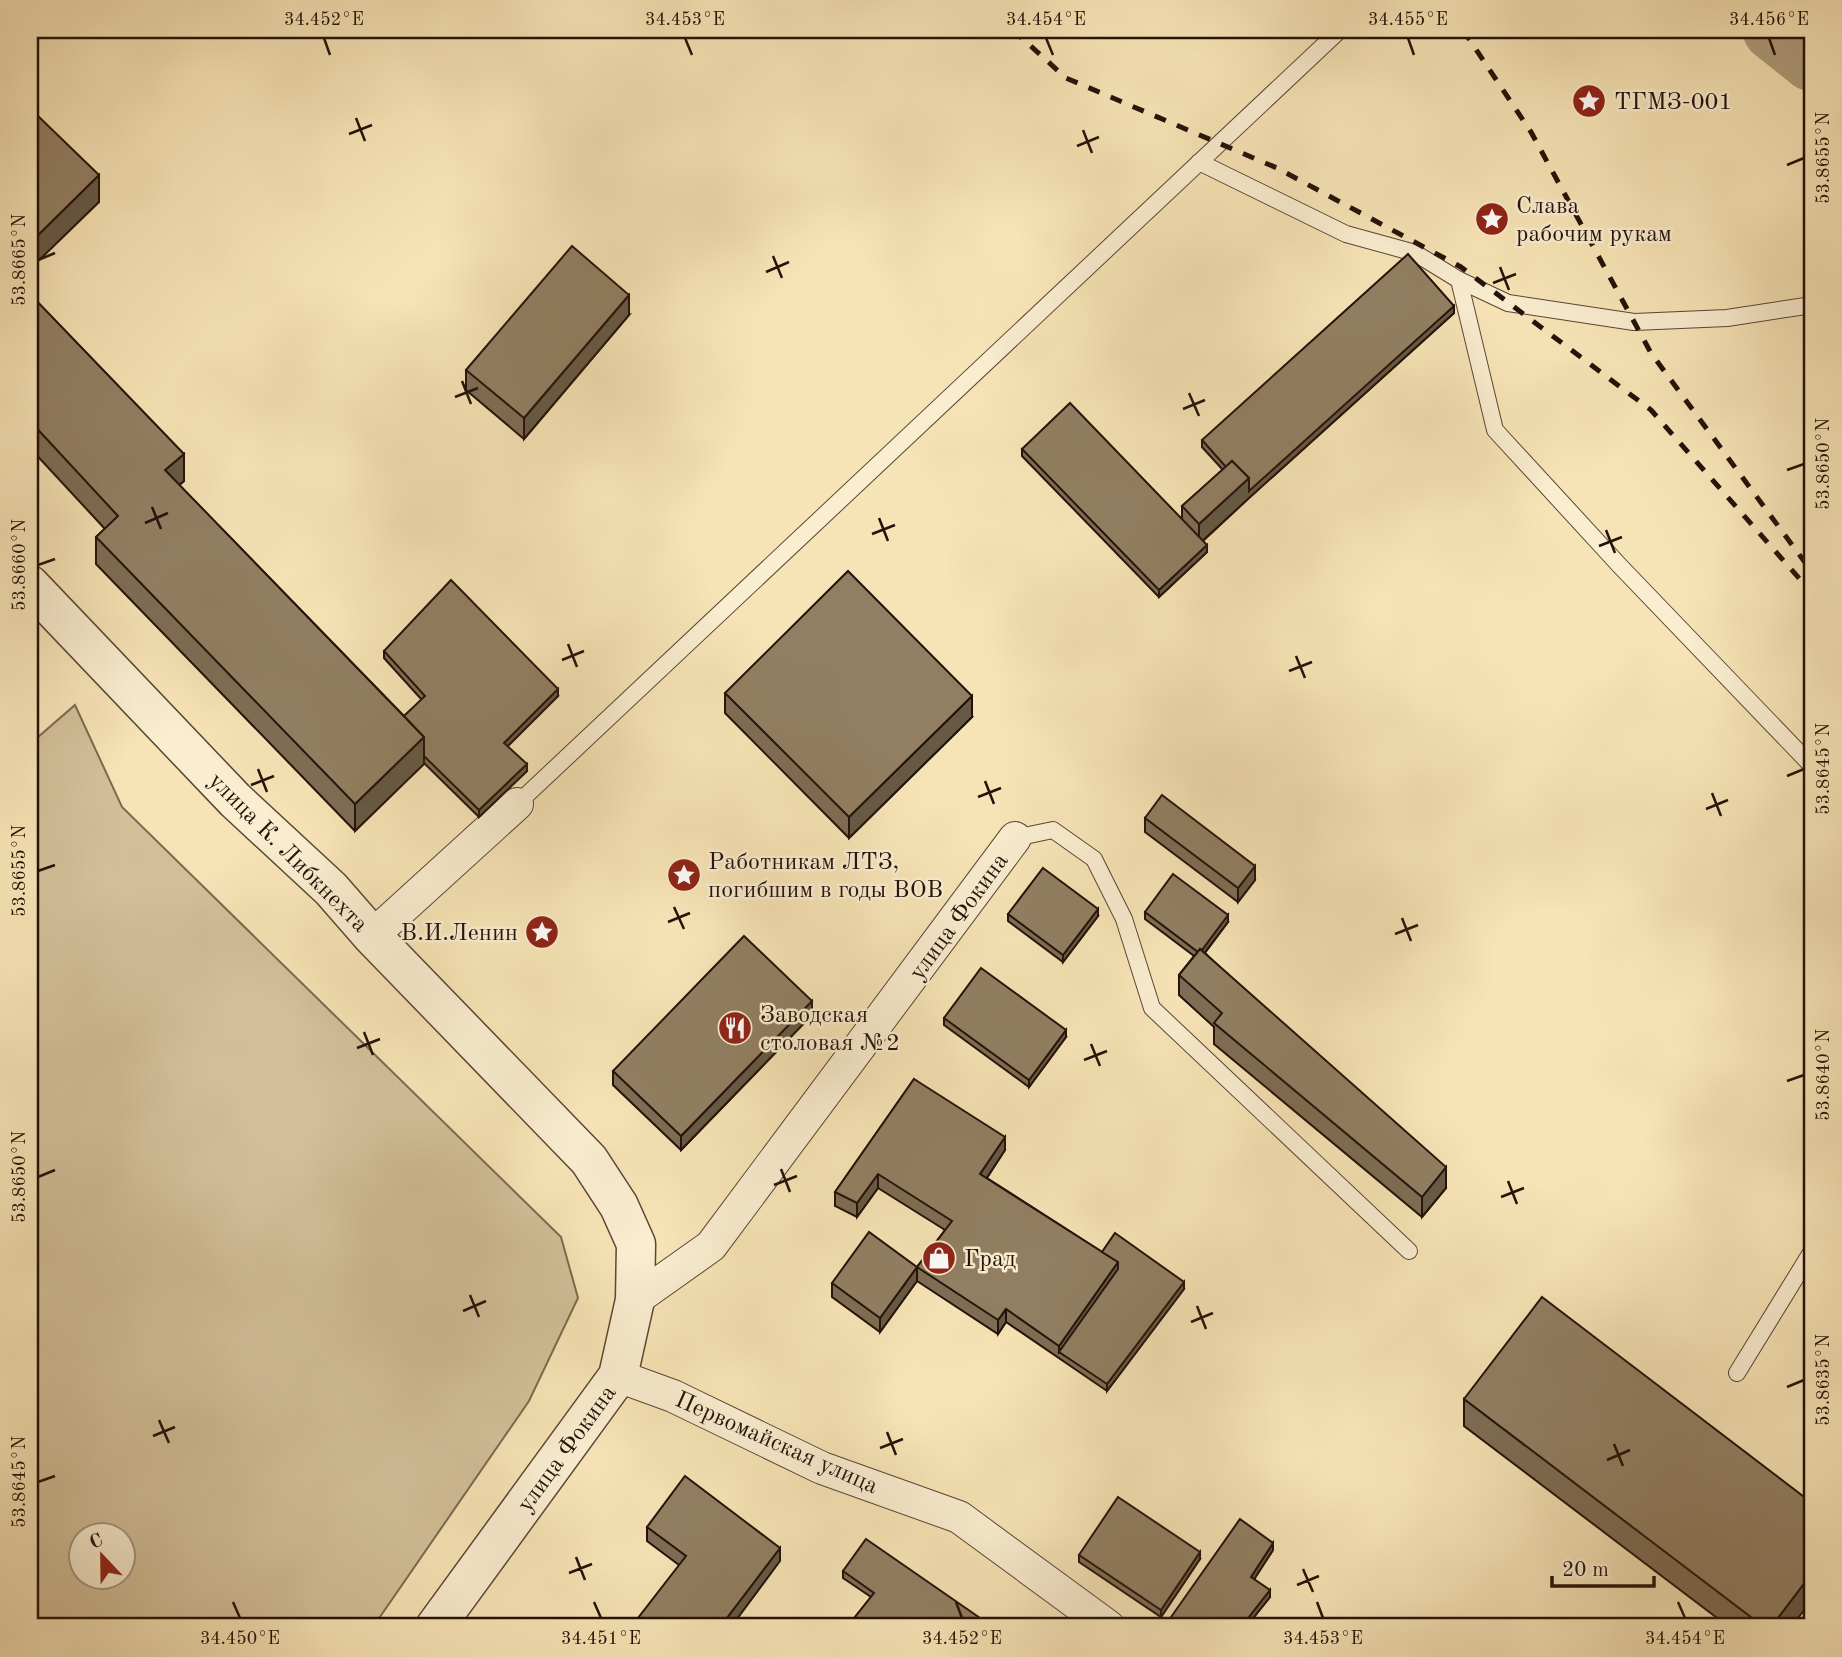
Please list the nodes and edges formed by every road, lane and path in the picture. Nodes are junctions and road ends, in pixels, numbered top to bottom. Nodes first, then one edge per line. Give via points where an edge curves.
1 (1340, 30) edge
2 (1199, 162) junction
3 (1459, 280) junction
4 (1812, 305) edge
5 (30, 585) edge
6 (1812, 766) edge
7 (517, 804) joint
8 (1015, 838) joint
9 (372, 936) junction
10 (1409, 1251) dead end
11 (1812, 1251) edge
12 (635, 1300) junction
13 (1737, 1373) dead end
14 (618, 1376) junction
15 (435, 1627) edge
16 (1109, 1627) edge

1 - 2 lane
2 - 3 lane via 1346,234 1415,253
2 - 7 lane
3 - 4 lane via 1508,303 1634,322 1727,318
3 - 6 lane via 1495,430
5 - 9 street, улица К. Либкнехта
7 - 9 street
8 - 10 lane via 1053,830 1094,859 1124,919 1152,1008
8 - 12 street, улица Фокина via 711,1246
9 - 12 street, улица К. Либкнехта via 589,1160 619,1206 636,1244
11 - 13 lane
12 - 14 street, улица Фокина
14 - 15 street, улица Фокина
14 - 16 street, Первомайская улица via 673,1396 822,1468 960,1517

